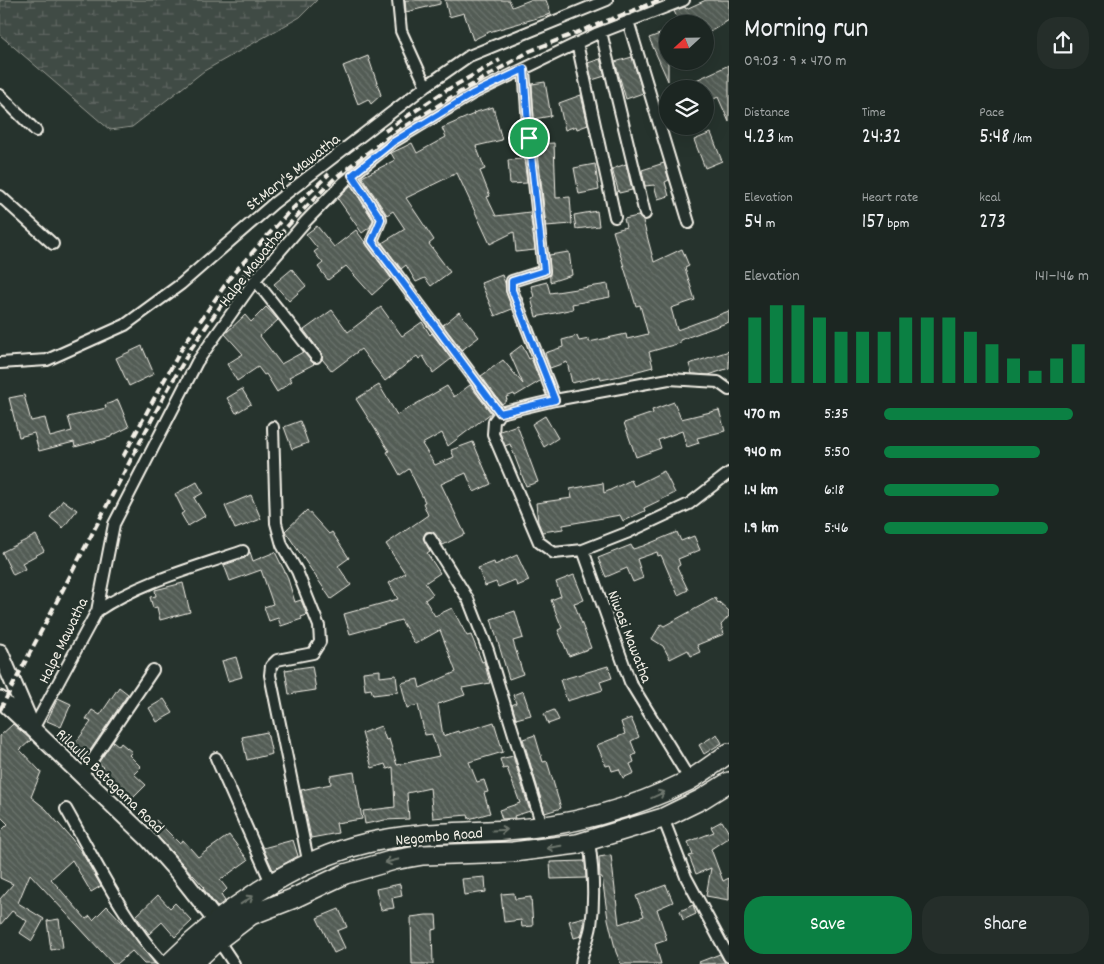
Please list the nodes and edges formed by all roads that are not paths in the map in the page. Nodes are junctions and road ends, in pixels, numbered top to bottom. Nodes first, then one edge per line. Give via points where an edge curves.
1 (398, 0) edge
2 (606, 0) edge
3 (684, 0) edge
4 (628, 21) junction
5 (601, 32) junction
6 (577, 43) junction
7 (524, 69) junction
8 (426, 86) junction
9 (0, 94) edge
10 (36, 131) dead end
11 (352, 175) junction
12 (0, 196) edge
13 (645, 214) dead end
14 (615, 218) dead end
15 (689, 223) dead end
16 (53, 244) dead end
17 (255, 280) junction
18 (316, 357) dead end
19 (0, 363) edge
20 (729, 390) edge
21 (555, 400) junction
22 (500, 413) junction
23 (273, 427) dead end
24 (729, 473) edge
25 (430, 538) dead end
26 (583, 550) junction
27 (243, 551) dead end
28 (97, 611) junction
29 (0, 652) edge
30 (152, 670) dead end
31 (0, 699) edge
32 (33, 729) junction
33 (729, 753) edge
34 (216, 758) dead end
35 (82, 775) junction
36 (690, 780) junction
37 (729, 782) edge
38 (66, 809) dead end
39 (663, 818) junction
40 (541, 827) junction
41 (589, 840) junction
42 (309, 865) junction
43 (272, 885) junction
44 (218, 931) junction
45 (729, 957) edge
46 (164, 964) edge
47 (169, 964) edge
48 (192, 964) edge
49 (234, 964) edge
50 (581, 964) edge

1 - 8 street via 401,31
2 - 8 street, St.Mary's Mawatha via 470,56
3 - 4 street, Halpe Mawatha
4 - 5 street, Halpe Mawatha
4 - 15 street
5 - 6 street, Halpe Mawatha
5 - 13 street
6 - 7 street, Halpe Mawatha
6 - 14 street
7 - 11 street, Halpe Mawatha via 472,94 393,142
7 - 21 street via 544,271 512,281 512,290
8 - 19 street, St.Mary's Mawatha via 274,203 181,284 125,325 47,360
9 - 10 street
11 - 17 street, Halpe Mawatha via 305,222
11 - 22 street via 381,219 372,241
12 - 16 street
17 - 18 street
17 - 28 street, Halpe Mawatha via 197,362 114,524
20 - 21 street via 718,382 669,379
21 - 22 street
22 - 26 street via 494,421 493,434 539,542 554,553
23 - 42 street via 276,523 282,545 297,571 319,626 320,642 314,653 277,660 271,666 270,675
24 - 26 street via 689,504
25 - 40 street via 468,599 485,641
26 - 36 street, Niwasi Mawatha via 630,682
27 - 28 street via 171,576 113,600
28 - 32 street, Halpe Mawatha
29 - 32 street, Rilaulla Batagama Road
30 - 35 street
31 - 32 street
32 - 35 street, Rilaulla Batagama Road
33 - 36 highway, Negombo Road
34 - 43 street
35 - 44 street, Rilaulla Batagama Road via 180,875
40 -> 36 highway, Negombo Road via 607,813
37 - 39 highway, Negombo Road
38 - 46 street via 125,913
39 - 41 highway, Negombo Road
39 - 45 street via 686,878
42 -> 40 highway, Negombo Road via 366,843 407,835
41 -> 44 highway, Negombo Road via 514,852 394,860 345,874
41 - 50 street via 593,866 591,928
42 - 43 highway, Negombo Road
44 -> 43 highway, Negombo Road via 244,902
44 - 47 highway, Negombo Road
44 - 48 highway, Negombo Road
44 - 49 street

